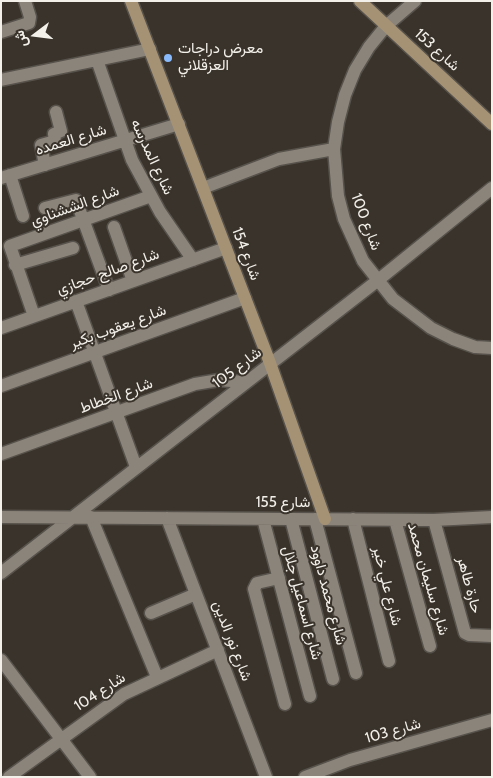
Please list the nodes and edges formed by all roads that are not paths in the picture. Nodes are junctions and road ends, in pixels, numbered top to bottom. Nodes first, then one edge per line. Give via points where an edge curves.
1 (25, 1) edge
2 (131, 1) edge
3 (360, 1) edge
4 (415, 1) edge
5 (386, 26) junction
6 (1, 32) edge
7 (150, 49) junction
8 (97, 60) junction
9 (1, 80) edge
10 (56, 112) dead end
11 (485, 112) edge
12 (179, 124) junction
13 (492, 124) edge
14 (124, 141) junction
15 (334, 148) junction
16 (45, 165) junction
17 (6, 176) edge
18 (203, 188) junction
19 (492, 188) edge
20 (151, 196) junction
21 (45, 208) dead end
22 (23, 216) dead end
23 (84, 220) junction
24 (114, 227) dead end
25 (72, 248) dead end
26 (226, 248) junction
27 (193, 260) junction
28 (16, 265) junction
29 (133, 281) junction
30 (377, 281) junction
31 (109, 290) junction
32 (245, 298) junction
33 (76, 301) junction
34 (34, 316) junction
35 (1, 328) edge
36 (492, 348) edge
37 (95, 352) junction
38 (270, 363) junction
39 (244, 382) junction
40 (1, 386) edge
41 (116, 414) junction
42 (1, 454) edge
43 (136, 467) junction
44 (1, 517) edge
45 (74, 517) junction
46 (91, 517) junction
47 (492, 517) edge
48 (167, 518) junction
49 (263, 519) junction
50 (291, 519) junction
51 (320, 519) junction
52 (353, 519) junction
53 (395, 520) junction
54 (434, 520) junction
55 (1, 573) edge
56 (279, 578) junction
57 (196, 594) junction
58 (151, 613) dead end
59 (492, 636) edge
60 (430, 646) dead end
61 (218, 650) junction
62 (1, 660) edge
63 (389, 660) dead end
64 (356, 673) dead end
65 (157, 677) junction
66 (333, 680) dead end
67 (310, 696) dead end
68 (285, 704) dead end
69 (492, 720) edge
70 (61, 738) junction
71 (9, 777) edge
72 (90, 777) edge
73 (266, 777) edge
74 (305, 777) edge

1 - 6 street via 29,23
2 - 7 street, شارع 154
3 - 5 street, شارع 153
4 - 5 street, شارع 100
5 - 11 street, شارع 153
5 - 15 street, شارع 100 via 355,70 342,104
7 - 8 street
7 - 12 street, شارع 154
8 - 9 street
8 - 14 street, شارع المدرسه
10 - 16 street via 61,131 54,134 55,141 41,145
11 - 13 street, شارع 153
12 - 14 street, شارع العمده
12 - 18 street, شارع 154
14 - 16 street, شارع العمده
14 - 20 street, شارع المدرسه
15 - 18 street via 279,159
15 - 30 street, شارع 100 via 344,218 363,261
16 - 17 street, شارع العمده
17 - 22 street
18 - 26 street, شارع 154
19 - 30 street, شارع 105
20 - 23 street, شارع الششناوي
20 - 27 street, شارع المدرسه
21 - 23 street via 75,200
23 - 28 street, شارع الششناوي via 11,246
23 - 31 street
24 - 29 street
25 - 28 street
26 - 27 street, شارع صالح حجازي
26 - 32 street, شارع 154
27 - 29 street, شارع صالح حجازي
28 - 34 street
29 - 31 street, شارع صالح حجازي
30 - 36 street, شارع 100 via 399,304 431,328 475,347
30 - 38 street, شارع 105
31 - 33 street, شارع صالح حجازي
32 - 37 street, شارع يعقوب بكير
32 - 38 street, شارع 154
33 - 34 street, شارع صالح حجازي
33 - 37 street
34 - 35 street, شارع صالح حجازي
37 - 40 street, شارع يعقوب بكير
37 - 41 street
38 - 39 street, شارع 105
38 - 51 street, شارع 154
39 - 41 street, شارع الخطاط via 219,380 201,383
39 - 43 street, شارع 105
41 - 42 street, شارع الخطاط
41 - 43 street
43 - 45 street, شارع 105
44 - 45 street, شارع 155
45 - 46 street, شارع 155
45 - 55 street, شارع 105
46 - 48 street, شارع 155
46 - 65 street
47 - 54 street, شارع 155
48 - 49 street, شارع 155
48 - 57 street, شارع نور الدين
49 - 50 street, شارع 155
49 - 56 street, شارع اسماعيل جلال
50 - 51 street, شارع 155
50 - 66 street, شارع محمد داوود
51 - 52 street, شارع 155
51 - 64 street
52 - 53 street, شارع 155
52 - 63 street, شارع علي خير
53 - 54 street, شارع 155
53 - 60 street, شارع سليمان محمد
54 - 59 street, حارة طاهر via 465,632 468,635
56 - 67 street, شارع اسماعيل جلال
56 - 68 street via 257,584 254,589
57 - 58 street
57 - 61 street, شارع نور الدين
61 - 65 street, شارع 104
61 - 73 street, شارع نور الدين
62 - 70 street
65 - 70 street, شارع 104 via 108,704
69 - 74 street, شارع 103 via 350,760
70 - 71 street, شارع 104
70 - 72 street

